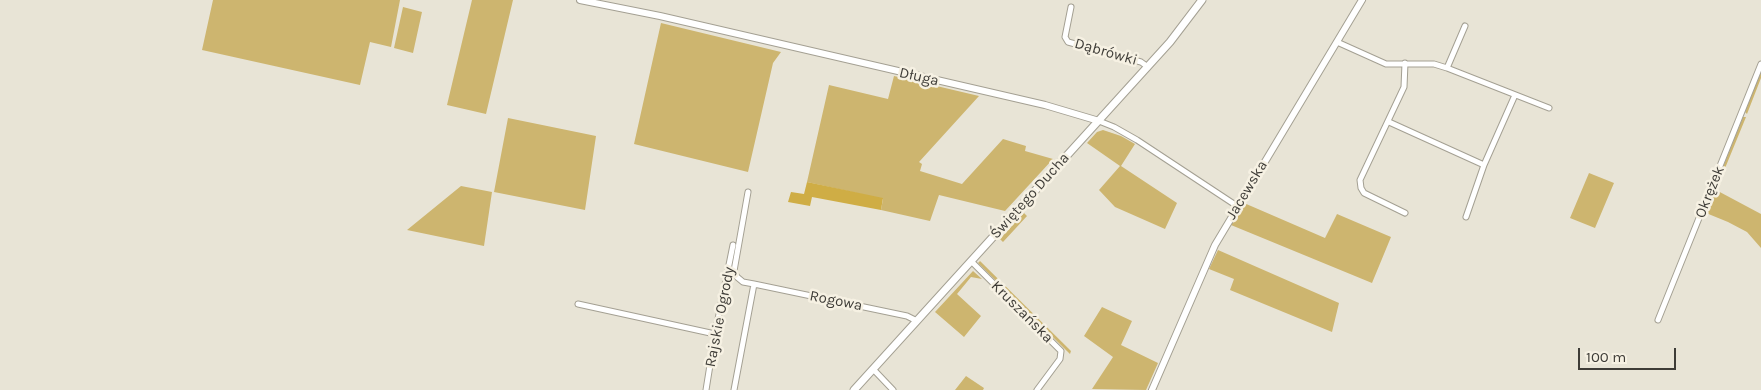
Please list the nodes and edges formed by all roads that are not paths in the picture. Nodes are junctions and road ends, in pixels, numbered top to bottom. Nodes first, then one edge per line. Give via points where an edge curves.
1 (580, 0) edge
2 (1202, 0) edge
3 (1362, 0) edge
4 (599, 2) edge
5 (1071, 7) dead end
6 (1465, 26) dead end
7 (1337, 42) junction
8 (1405, 64) junction
9 (1761, 64) edge
10 (1148, 67) junction
11 (1447, 68) junction
12 (1515, 95) junction
13 (1549, 108) dead end
14 (1099, 121) junction
15 (1388, 122) junction
16 (1484, 165) junction
17 (748, 192) dead end
18 (1237, 206) junction
19 (1405, 213) dead end
20 (1466, 217) dead end
21 (733, 245) dead end
22 (971, 261) junction
23 (754, 284) junction
24 (578, 304) dead end
25 (1658, 320) dead end
26 (916, 321) junction
27 (715, 334) junction
28 (873, 369) junction
29 (706, 390) edge
30 (734, 390) edge
31 (854, 390) edge
32 (893, 390) edge
33 (1037, 390) edge
34 (1152, 390) edge

1 - 4 street, Długa
2 - 10 main road, Świętego Ducha
3 - 7 street, Jacewska
4 - 14 street, Długa
5 - 10 street, Dąbrówki via 1065,36 1068,42 1141,62
6 - 11 street
7 - 8 street via 1386,64
7 - 18 street, Jacewska
8 - 11 street via 1434,64
8 - 15 street via 1404,87
9 - 25 street, Okrężek
10 - 14 main road, Świętego Ducha
11 - 12 street
12 - 13 street
12 - 16 street
14 - 18 street, Długa via 1136,140
14 - 22 main road, Świętego Ducha
15 - 16 street
15 - 19 street via 1360,180 1361,188 1364,193
16 - 20 street
17 - 23 street, Rogowa via 734,271 743,282
18 - 34 street, Jacewska via 1215,245
21 - 27 street, Rajskie Ogrody
22 - 26 main road, Świętego Ducha
22 - 33 street, Kruszańska via 1061,351 1060,359
23 - 26 street, Rogowa via 907,316
23 - 30 street
24 - 27 street
26 - 28 main road, Świętego Ducha
27 - 29 street, Rajskie Ogrody
28 - 31 main road, Świętego Ducha
28 - 32 street

